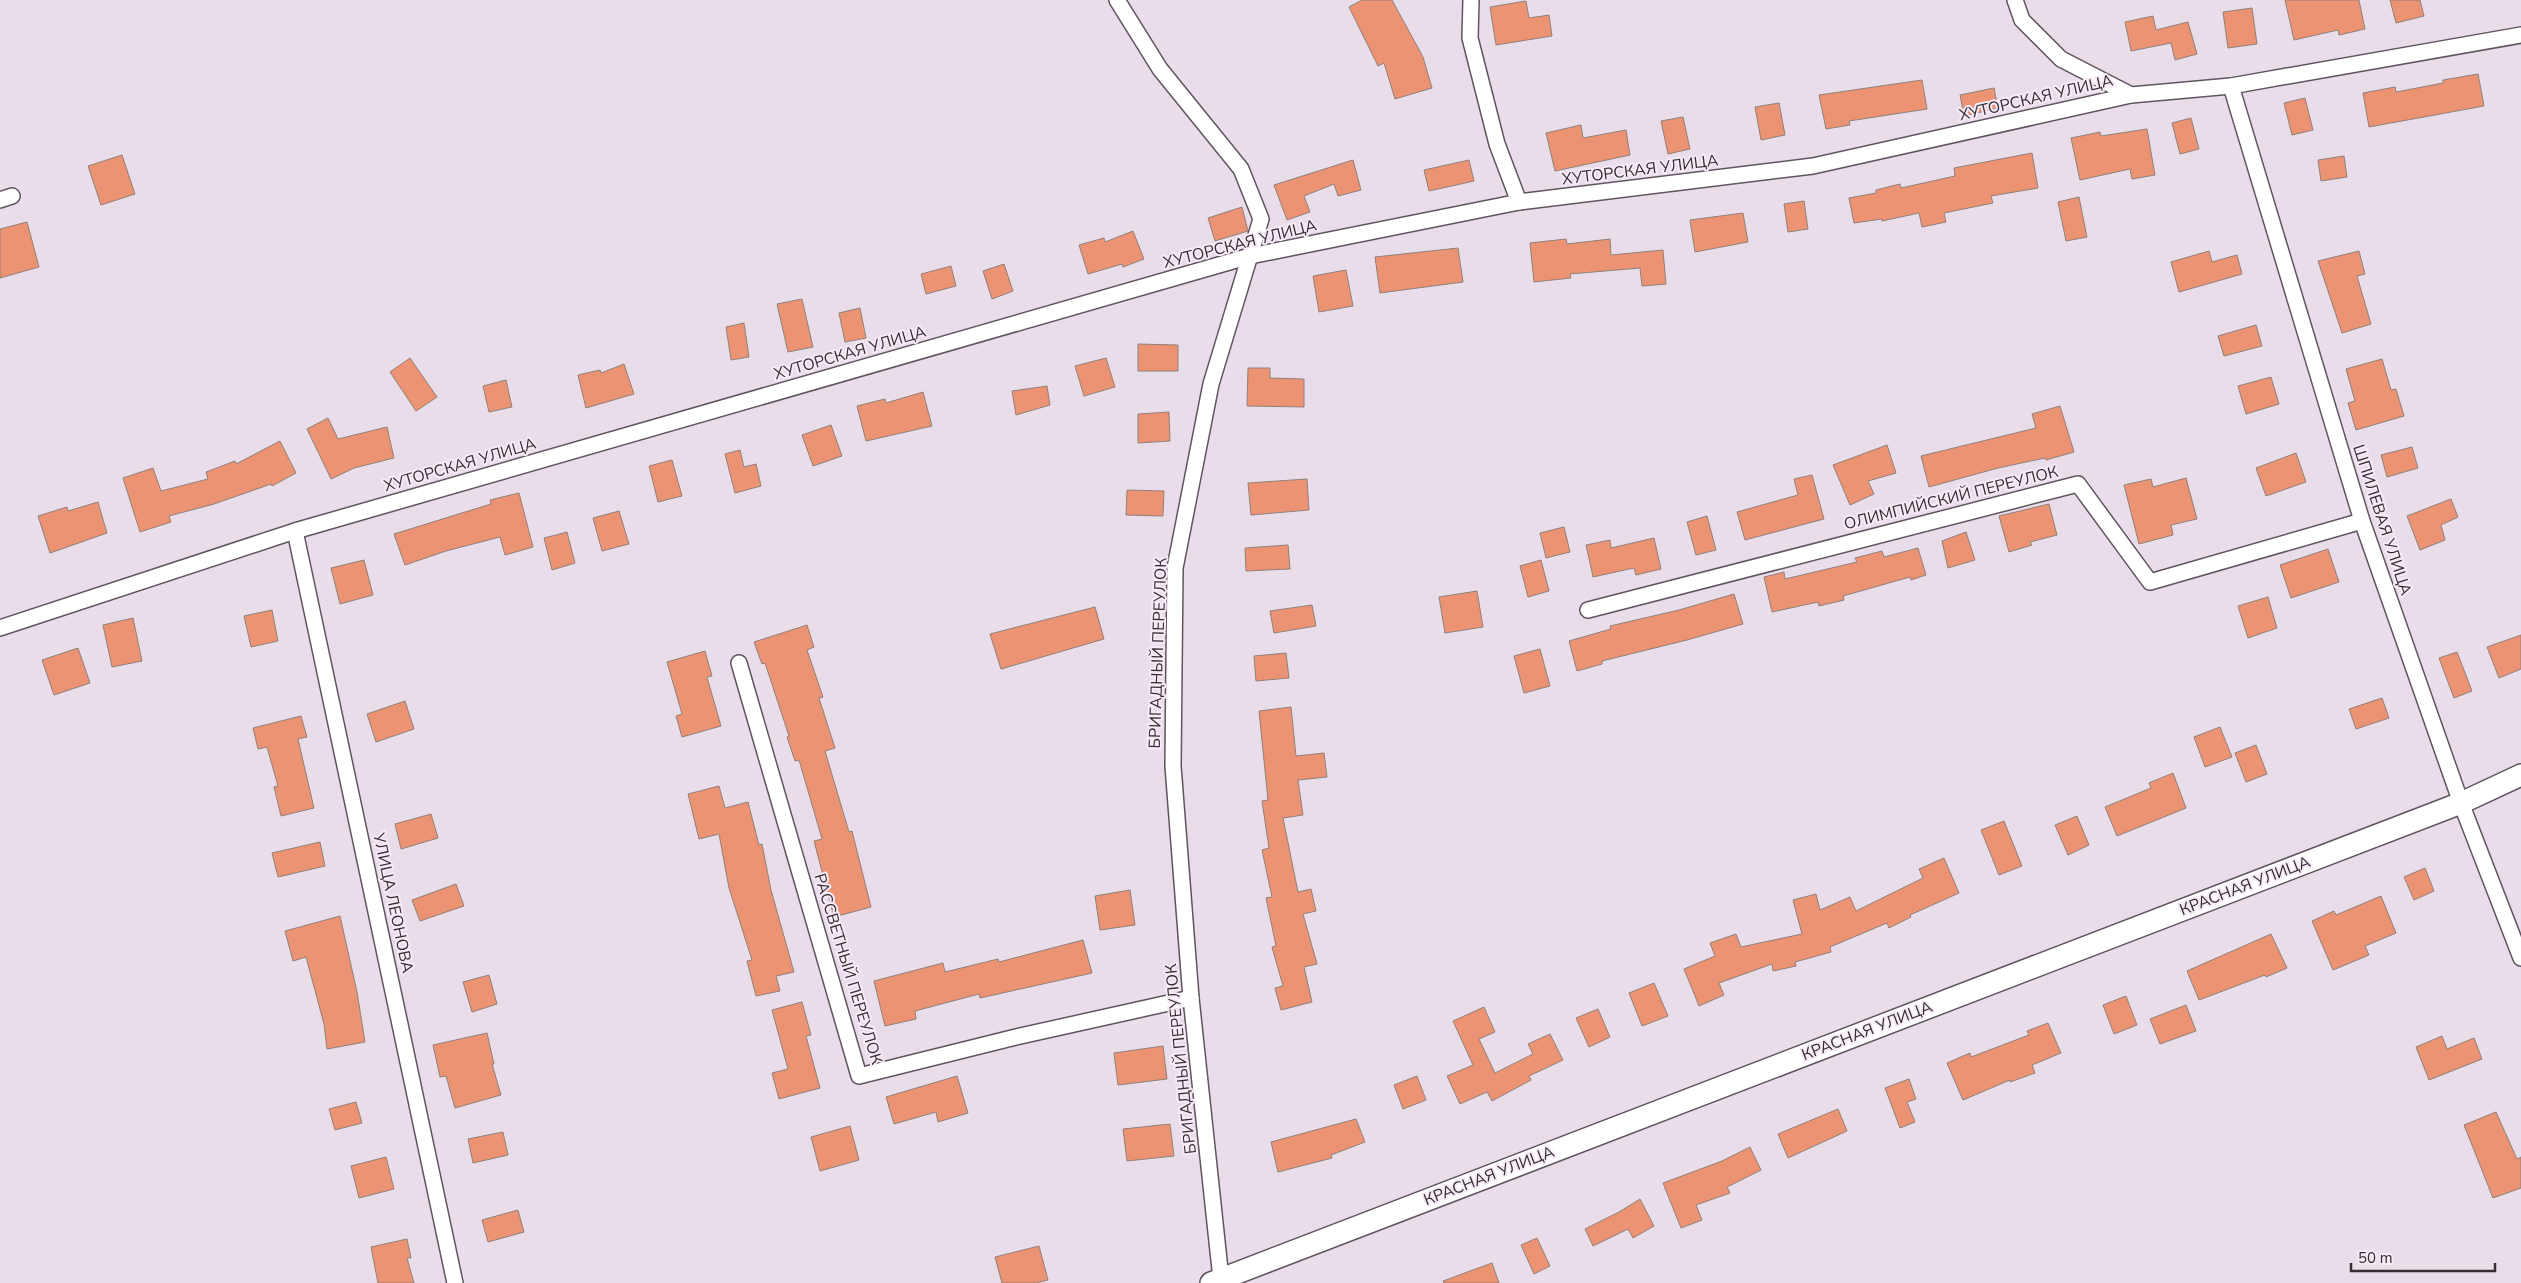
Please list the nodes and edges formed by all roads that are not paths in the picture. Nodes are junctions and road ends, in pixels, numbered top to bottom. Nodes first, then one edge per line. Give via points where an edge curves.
1 (1117, 0) edge
2 (1471, 0) edge
3 (2016, 0) edge
4 (2521, 35) edge
5 (2231, 86) junction
6 (2131, 95) junction
7 (1519, 202) junction
8 (1250, 256) junction
9 (2362, 521) junction
10 (294, 531) junction
11 (1588, 610) dead end
12 (0, 628) edge
13 (739, 663) dead end
14 (2521, 776) edge
15 (2461, 803) junction
16 (2521, 958) edge
17 (1191, 998) junction
18 (1216, 1281) edge
19 (456, 1283) edge

1 - 8 street, БРИГАДНЫЙ ПЕРЕУЛОК via 1160,69 1241,169 1261,219
2 - 7 street via 1470,38 1497,144
3 - 6 street via 2022,20 2061,59
4 - 5 street, ХУТОРСКАЯ УЛИЦА
5 - 6 street, ХУТОРСКАЯ УЛИЦА
5 - 9 street, ШПИЛЕВАЯ УЛИЦА
6 - 7 street, ХУТОРСКАЯ УЛИЦА via 1813,166
7 - 8 street, ХУТОРСКАЯ УЛИЦА
8 - 10 street, ХУТОРСКАЯ УЛИЦА
8 - 17 street, БРИГАДНЫЙ ПЕРЕУЛОК via 1211,384 1175,568 1173,766
9 - 11 street, ОЛИМПИЙСКИЙ ПЕРЕУЛОК via 2150,582 2078,484
9 - 15 street, ШПИЛЕВАЯ УЛИЦА
10 - 12 street, ХУТОРСКАЯ УЛИЦА
10 - 19 street, УЛИЦА ЛЕОНОВА
13 - 17 street, РАССВЕТНЫЙ ПЕРЕУЛОК via 859,1076
14 - 15 main road, КРАСНАЯ УЛИЦА
15 - 16 street, ШПИЛЕВАЯ УЛИЦА
15 - 18 main road, КРАСНАЯ УЛИЦА
17 - 18 street, БРИГАДНЫЙ ПЕРЕУЛОК

